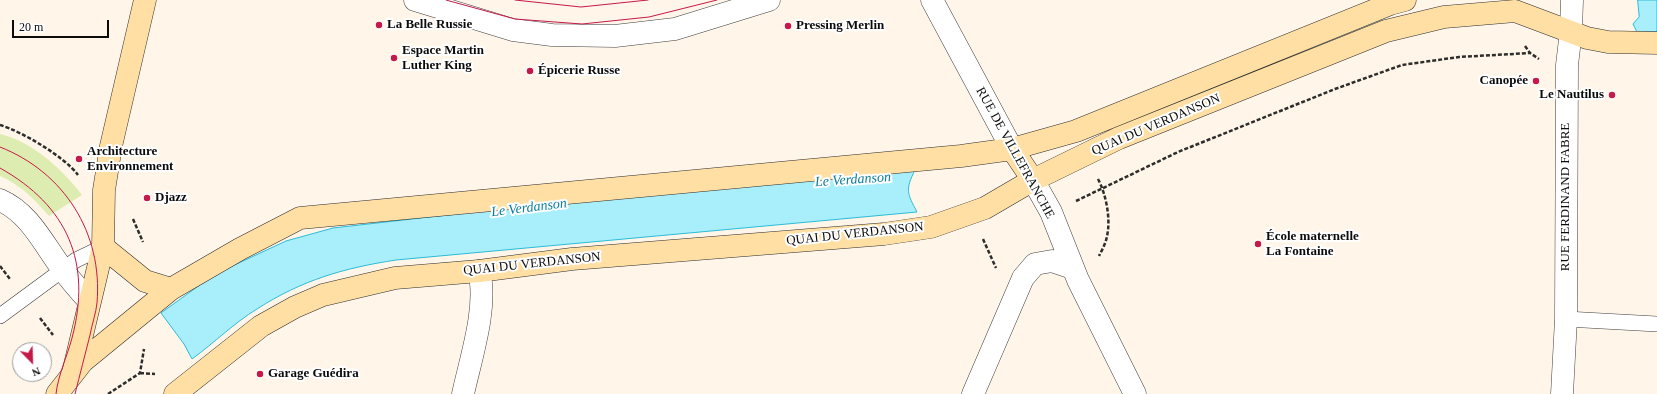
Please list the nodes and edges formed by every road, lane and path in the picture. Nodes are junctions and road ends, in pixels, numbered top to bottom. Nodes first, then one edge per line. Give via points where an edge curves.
1 (145, 0) edge
2 (415, 0) edge
3 (769, 0) edge
4 (932, 0) edge
5 (1404, 0) edge
6 (1572, 0) edge
7 (1571, 31) junction
8 (1657, 43) edge
9 (1530, 53) dead end
10 (0, 125) edge
11 (1012, 149) junction
12 (1033, 180) junction
13 (82, 181) dead end
14 (1103, 189) dead end
15 (0, 200) edge
16 (130, 212) dead end
17 (145, 246) dead end
18 (103, 247) junction
19 (1073, 268) junction
20 (63, 270) junction
21 (479, 271) junction
22 (171, 289) junction
23 (89, 301) junction
24 (0, 316) edge
25 (1566, 319) junction
26 (1657, 324) edge
27 (144, 343) dead end
28 (70, 384) edge
29 (57, 394) edge
30 (108, 394) edge
31 (175, 394) edge
32 (464, 394) edge
33 (974, 394) edge
34 (1135, 394) edge
35 (1562, 394) edge

1 - 18 main road via 111,146 104,190
2 - 3 street via 513,30 552,35 615,36 675,29
4 - 11 street, RUE DE VILLEFRANCHE
5 - 11 main road, QUAI DU VERDANSON via 1076,131
6 - 7 street, RUE FERDINAND FABRE
7 - 8 main road, QUAI DU VERDANSON via 1608,42
7 - 12 main road, QUAI DU VERDANSON via 1515,11 1444,17 1386,30 1126,136
7 - 25 street, RUE FERDINAND FABRE via 1567,65
9 - 14 path via 1459,57 1402,66 1335,89 1178,152
10 - 13 path via 14,129 53,153 76,171
11 - 12 main road, RUE DE VILLEFRANCHE
11 - 22 main road, QUAI DU VERDANSON via 961,156 300,218
12 - 19 street, RUE DE VILLEFRANCHE via 1051,212
12 - 21 main road, QUAI DU VERDANSON via 985,208 931,227 876,234 572,259
15 - 20 street via 26,219
16 - 17 path
18 - 20 lane via 76,260
18 - 22 main road via 145,280
18 - 23 main road
19 - 33 street via 1052,261 1035,264 1023,278
19 - 34 street, RUE DE VILLEFRANCHE
20 - 23 street
20 - 24 lane
21 - 31 main road, QUAI DU VERDANSON via 395,278 323,295 261,326
21 - 32 street via 483,284 483,301
22 - 28 main road, QUAI DU VERDANSON via 83,361
23 - 28 main road
25 - 26 lane
25 - 35 street, RUE FERDINAND FABRE
27 - 30 path via 140,373
28 - 29 main road, QUAI DU VERDANSON

